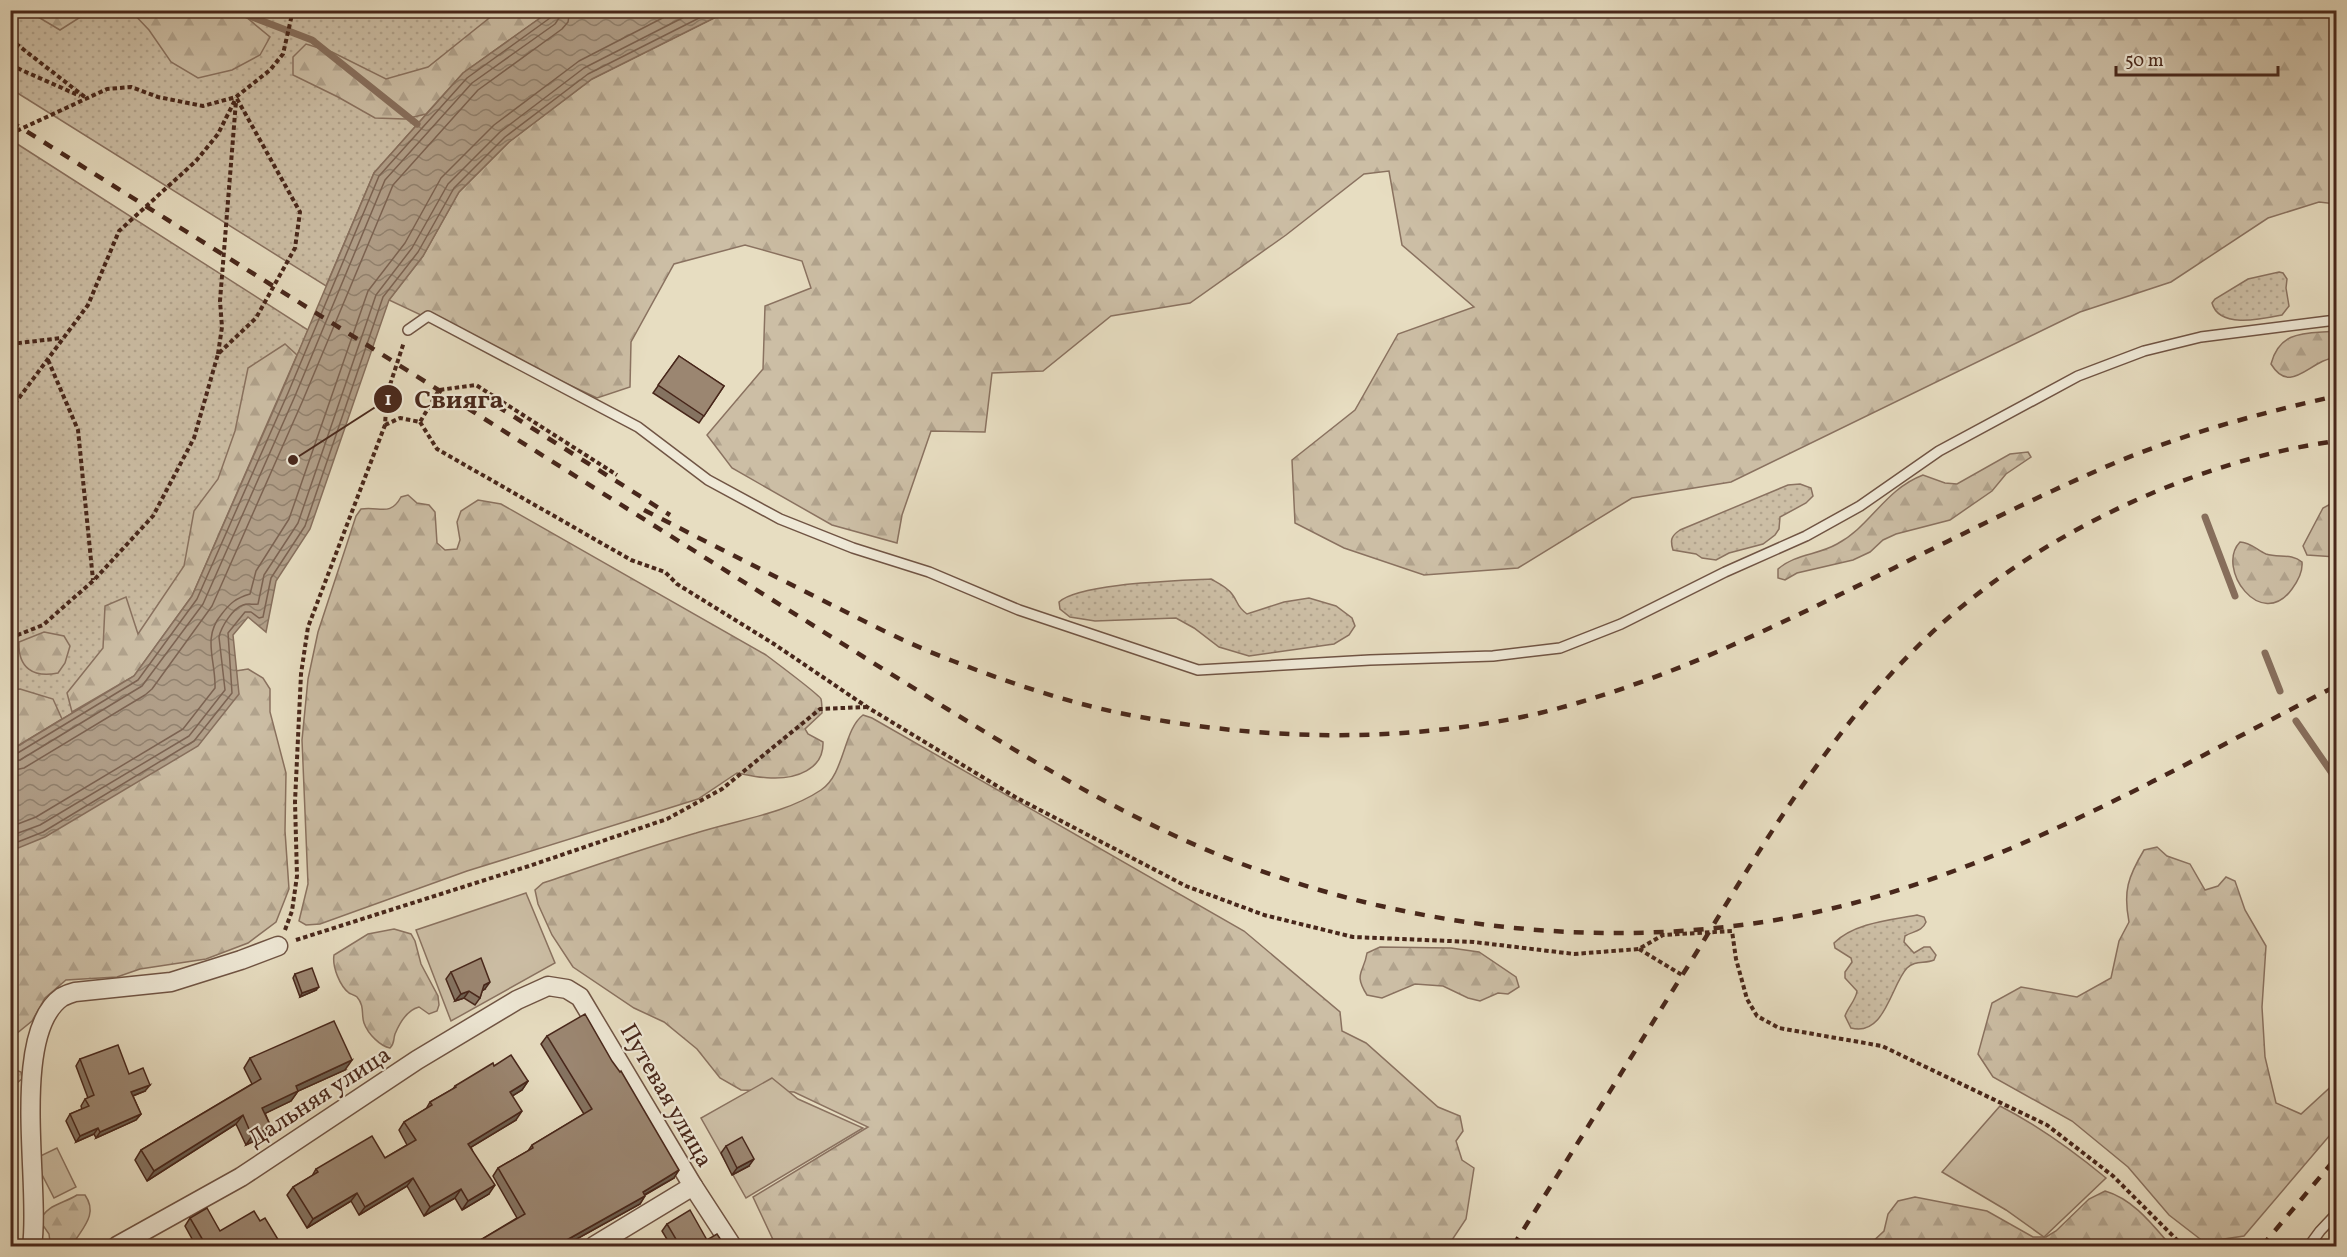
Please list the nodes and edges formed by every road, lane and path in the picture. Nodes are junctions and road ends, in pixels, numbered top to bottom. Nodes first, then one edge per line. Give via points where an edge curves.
1 (293, 10) edge
2 (10, 39) edge
3 (10, 69) edge
4 (236, 97) junction
5 (86, 98) junction
6 (10, 134) edge
7 (2337, 320) edge
8 (408, 330) joint
9 (62, 338) junction
10 (10, 344) edge
11 (218, 354) junction
12 (48, 360) junction
13 (10, 410) edge
14 (420, 422) junction
15 (385, 425) junction
16 (616, 475) dead end
17 (94, 580) junction
18 (10, 638) edge
19 (867, 707) junction
20 (278, 946) junction
21 (1639, 949) junction
22 (1682, 975) dead end
23 (548, 986) joint
24 (693, 1186) junction
25 (2337, 1214) edge
26 (32, 1246) edge
27 (117, 1246) edge
28 (594, 1246) edge
29 (732, 1246) edge
30 (2183, 1246) edge
31 (2309, 1246) edge

1 - 4 path via 283,54 270,70
2 - 5 path
3 - 5 path via 17,68
4 - 5 path via 203,106 131,87 107,89
4 - 9 path via 218,134 196,161 119,231 88,305
4 - 11 path
4 - 11 path via 300,212 295,248 256,318
5 - 6 path
7 - 8 lane via 2201,337 2144,351 2078,376 1940,451 1860,506 1806,536 1621,624 1560,648 1493,656 1198,670 1019,610 929,572 780,519 708,480 638,427 428,316
8 - 15 path via 387,393
9 - 10 path
9 - 12 path
11 - 17 path via 194,438 153,516
12 - 13 path
12 - 17 path via 78,430
14 - 15 path via 400,418
14 - 16 path via 439,390 476,385
14 - 19 path via 437,449 631,560 665,572 677,584
15 - 20 path via 308,627 301,674 295,802 297,876 292,911
17 - 18 path via 43,626
19 - 20 path via 820,709 722,789 667,819
19 - 21 path via 1017,798 1186,885 1264,915 1353,937 1474,942 1574,954
20 - 26 street via 171,982 75,992 62,997 51,1009 36,1042 29,1118 35,1227
21 - 22 path
21 - 30 path via 1663,935 1732,931 1747,999 1757,1016 1779,1028 1882,1046 2047,1125 2113,1176
23 - 24 street, Путевая улица via 567,989 580,997
23 - 27 street, Дальняя улица via 517,1000 417,1060 241,1177
24 - 28 street
24 - 29 street, Путевая улица
25 - 31 lane

